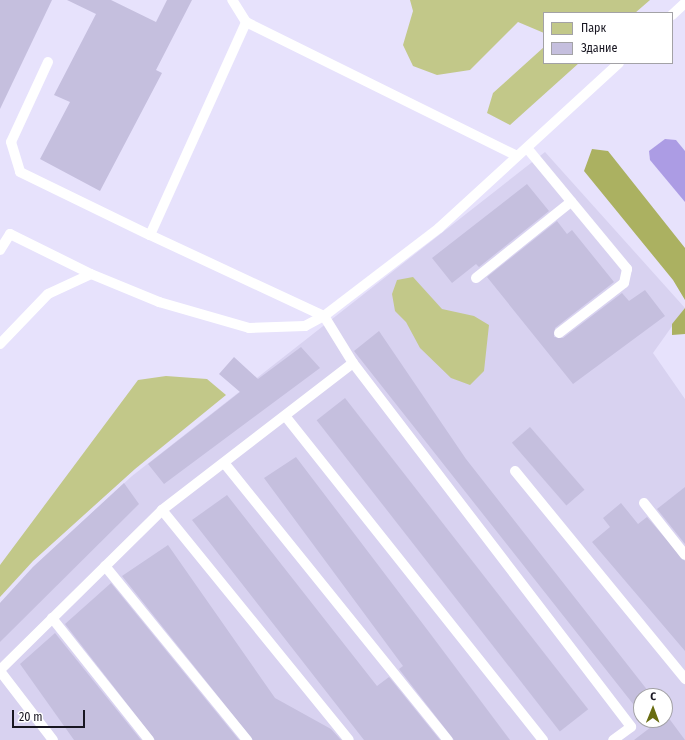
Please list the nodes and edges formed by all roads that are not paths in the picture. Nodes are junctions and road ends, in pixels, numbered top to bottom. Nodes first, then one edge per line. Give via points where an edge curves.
1 (232, 0) edge
2 (685, 3) edge
3 (673, 14) edge
4 (246, 22) junction
5 (48, 62) dead end
6 (618, 64) edge
7 (527, 148) junction
8 (518, 156) junction
9 (571, 202) junction
10 (150, 236) junction
11 (0, 250) edge
12 (91, 274) junction
13 (476, 278) dead end
14 (324, 316) junction
15 (558, 333) dead end
16 (0, 344) edge
17 (353, 363) junction
18 (286, 418) junction
19 (225, 464) junction
20 (514, 471) dead end
21 (644, 503) dead end
22 (162, 510) junction
23 (685, 555) edge
24 (105, 566) junction
25 (52, 618) junction
26 (0, 670) edge
27 (685, 679) edge
28 (53, 740) edge
29 (149, 740) edge
30 (247, 740) edge
31 (348, 740) edge
32 (448, 740) edge
33 (543, 740) edge
34 (613, 740) edge

1 - 4 lane
2 - 3 lane
4 - 8 lane
4 - 10 lane
5 - 10 lane via 11,142 20,172
6 - 7 lane
7 - 8 lane
7 - 9 lane
8 - 14 lane via 439,228
9 - 13 lane
9 - 15 lane via 627,269 624,283
10 - 14 lane
11 - 12 lane via 10,234
12 - 14 lane via 159,302 249,328 305,326
12 - 16 lane via 48,294
14 - 17 lane
17 - 18 lane
17 - 34 lane via 631,728
18 - 19 lane
18 - 33 lane
19 - 22 lane
19 - 32 lane
20 - 27 lane
21 - 23 lane
22 - 24 lane
22 - 31 lane
24 - 25 lane
24 - 30 lane
25 - 26 lane
25 - 29 lane
26 - 28 lane

